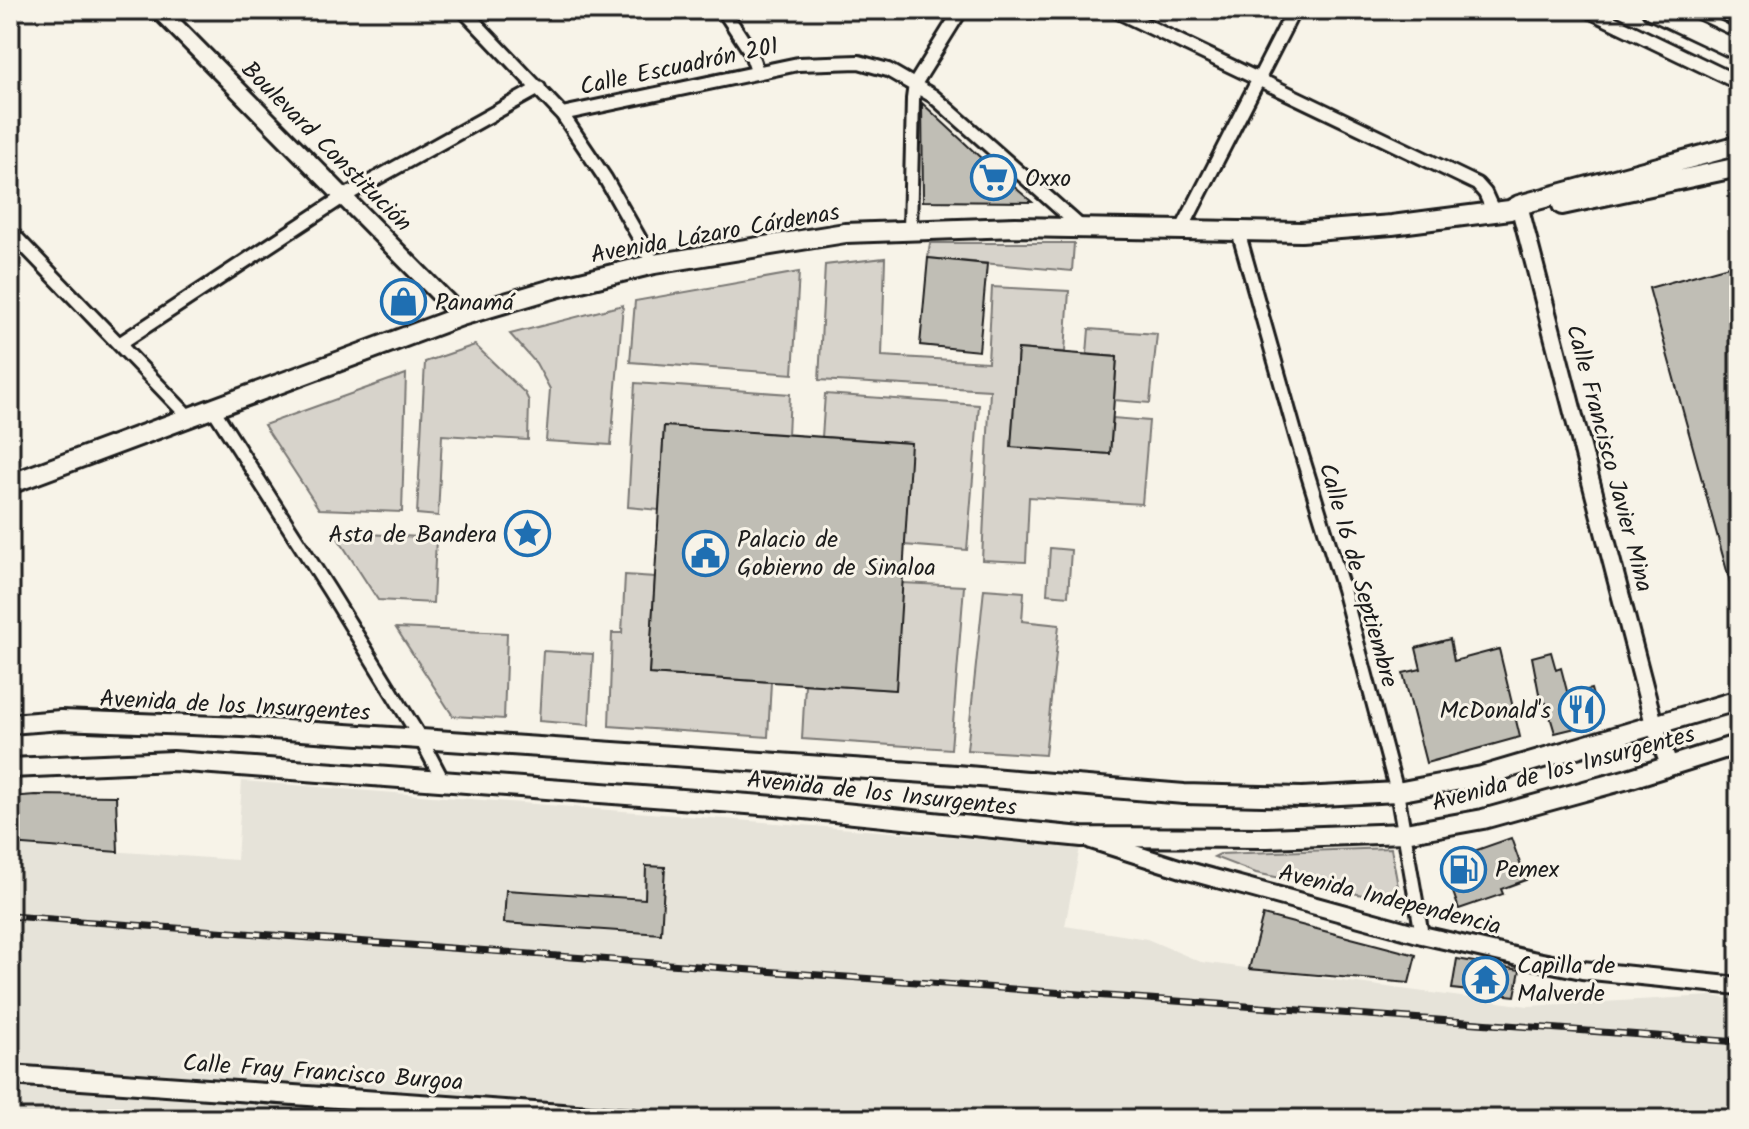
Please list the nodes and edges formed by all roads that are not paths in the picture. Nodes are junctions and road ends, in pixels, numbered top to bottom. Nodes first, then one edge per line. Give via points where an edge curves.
1 (16, 10) edge
2 (159, 10) edge
3 (463, 10) edge
4 (723, 10) edge
5 (961, 10) edge
6 (1114, 10) edge
7 (1294, 10) edge
8 (1587, 10) edge
9 (1652, 10) edge
10 (1717, 10) edge
11 (10, 14) edge
12 (1739, 21) edge
13 (1739, 51) edge
14 (757, 71) junction
15 (1259, 80) junction
16 (1739, 83) edge
17 (915, 84) junction
18 (539, 88) junction
19 (562, 114) junction
20 (1739, 145) edge
21 (1739, 167) edge
22 (343, 197) junction
23 (1511, 210) junction
24 (1082, 228) junction
25 (1182, 229) junction
26 (10, 231) edge
27 (910, 231) junction
28 (1238, 231) junction
29 (654, 264) junction
30 (461, 316) junction
31 (119, 344) junction
32 (212, 407) junction
33 (188, 416) junction
34 (10, 484) edge
35 (1739, 700) edge
36 (10, 724) edge
37 (1654, 724) junction
38 (422, 741) junction
39 (1739, 744) edge
40 (1669, 765) junction
41 (10, 768) edge
42 (442, 779) junction
43 (1397, 792) junction
44 (1405, 833) junction
45 (1082, 837) junction
46 (1422, 935) junction
47 (1739, 986) edge
48 (10, 1075) edge
49 (633, 1119) edge

1 - 11 street
2 - 22 street, Boulevard Constitución
3 - 18 street
4 - 14 street
5 - 17 street
6 - 15 street, Calle Francisco Javier Mina
7 - 15 street
8 - 16 street
9 - 13 main road
10 - 12 street
14 - 17 street, Calle Escuadrón 201 via 812,62 859,62
14 - 19 street, Calle Escuadrón 201
15 - 23 street, Calle Francisco Javier Mina via 1477,184
15 - 25 street
17 - 24 street, Calle Escuadrón 201
17 - 27 street
18 - 19 street
18 - 22 street
19 - 29 street
20 - 23 main road, Avenida Lázaro Cárdenas
21 - 23 main road, Avenida Lázaro Cárdenas
22 - 30 street, Boulevard Constitución
22 - 31 street
23 - 28 main road, Avenida Lázaro Cárdenas via 1341,230
23 - 37 street, Calle Francisco Javier Mina
24 - 25 main road, Avenida Lázaro Cárdenas
24 - 27 main road, Avenida Lázaro Cárdenas
25 - 28 main road, Avenida Lázaro Cárdenas
26 - 31 street
27 - 29 main road, Avenida Lázaro Cárdenas via 810,237
28 - 43 street, Calle 16 de Septiembre
29 - 30 main road, Avenida Lázaro Cárdenas
30 - 32 main road, Avenida Lázaro Cárdenas
31 - 33 street
32 - 33 main road, Avenida Lázaro Cárdenas
32 - 38 street
33 - 34 main road, Avenida Lázaro Cárdenas
35 - 37 main road, Avenida de los Insurgentes
36 - 38 main road, Avenida de los Insurgentes via 145,722
37 - 40 street, Calle Francisco Javier Mina
37 - 43 main road, Avenida de los Insurgentes via 1482,776
38 - 42 street
38 - 43 main road, Avenida de los Insurgentes via 1203,795
39 - 40 main road, Avenida de los Insurgentes
40 - 44 main road, Avenida de los Insurgentes via 1483,819
41 - 42 main road, Avenida de los Insurgentes via 173,761
42 - 45 main road, Avenida de los Insurgentes
43 - 44 street, Calle 16 de Septiembre
44 - 45 main road, Avenida de los Insurgentes
44 - 46 street, Calle 16 de Septiembre
45 - 46 street, Avenida Independencia
46 - 47 street, Avenida Independencia via 1582,970
48 - 49 main road, Calle Fray Francisco Burgoa

